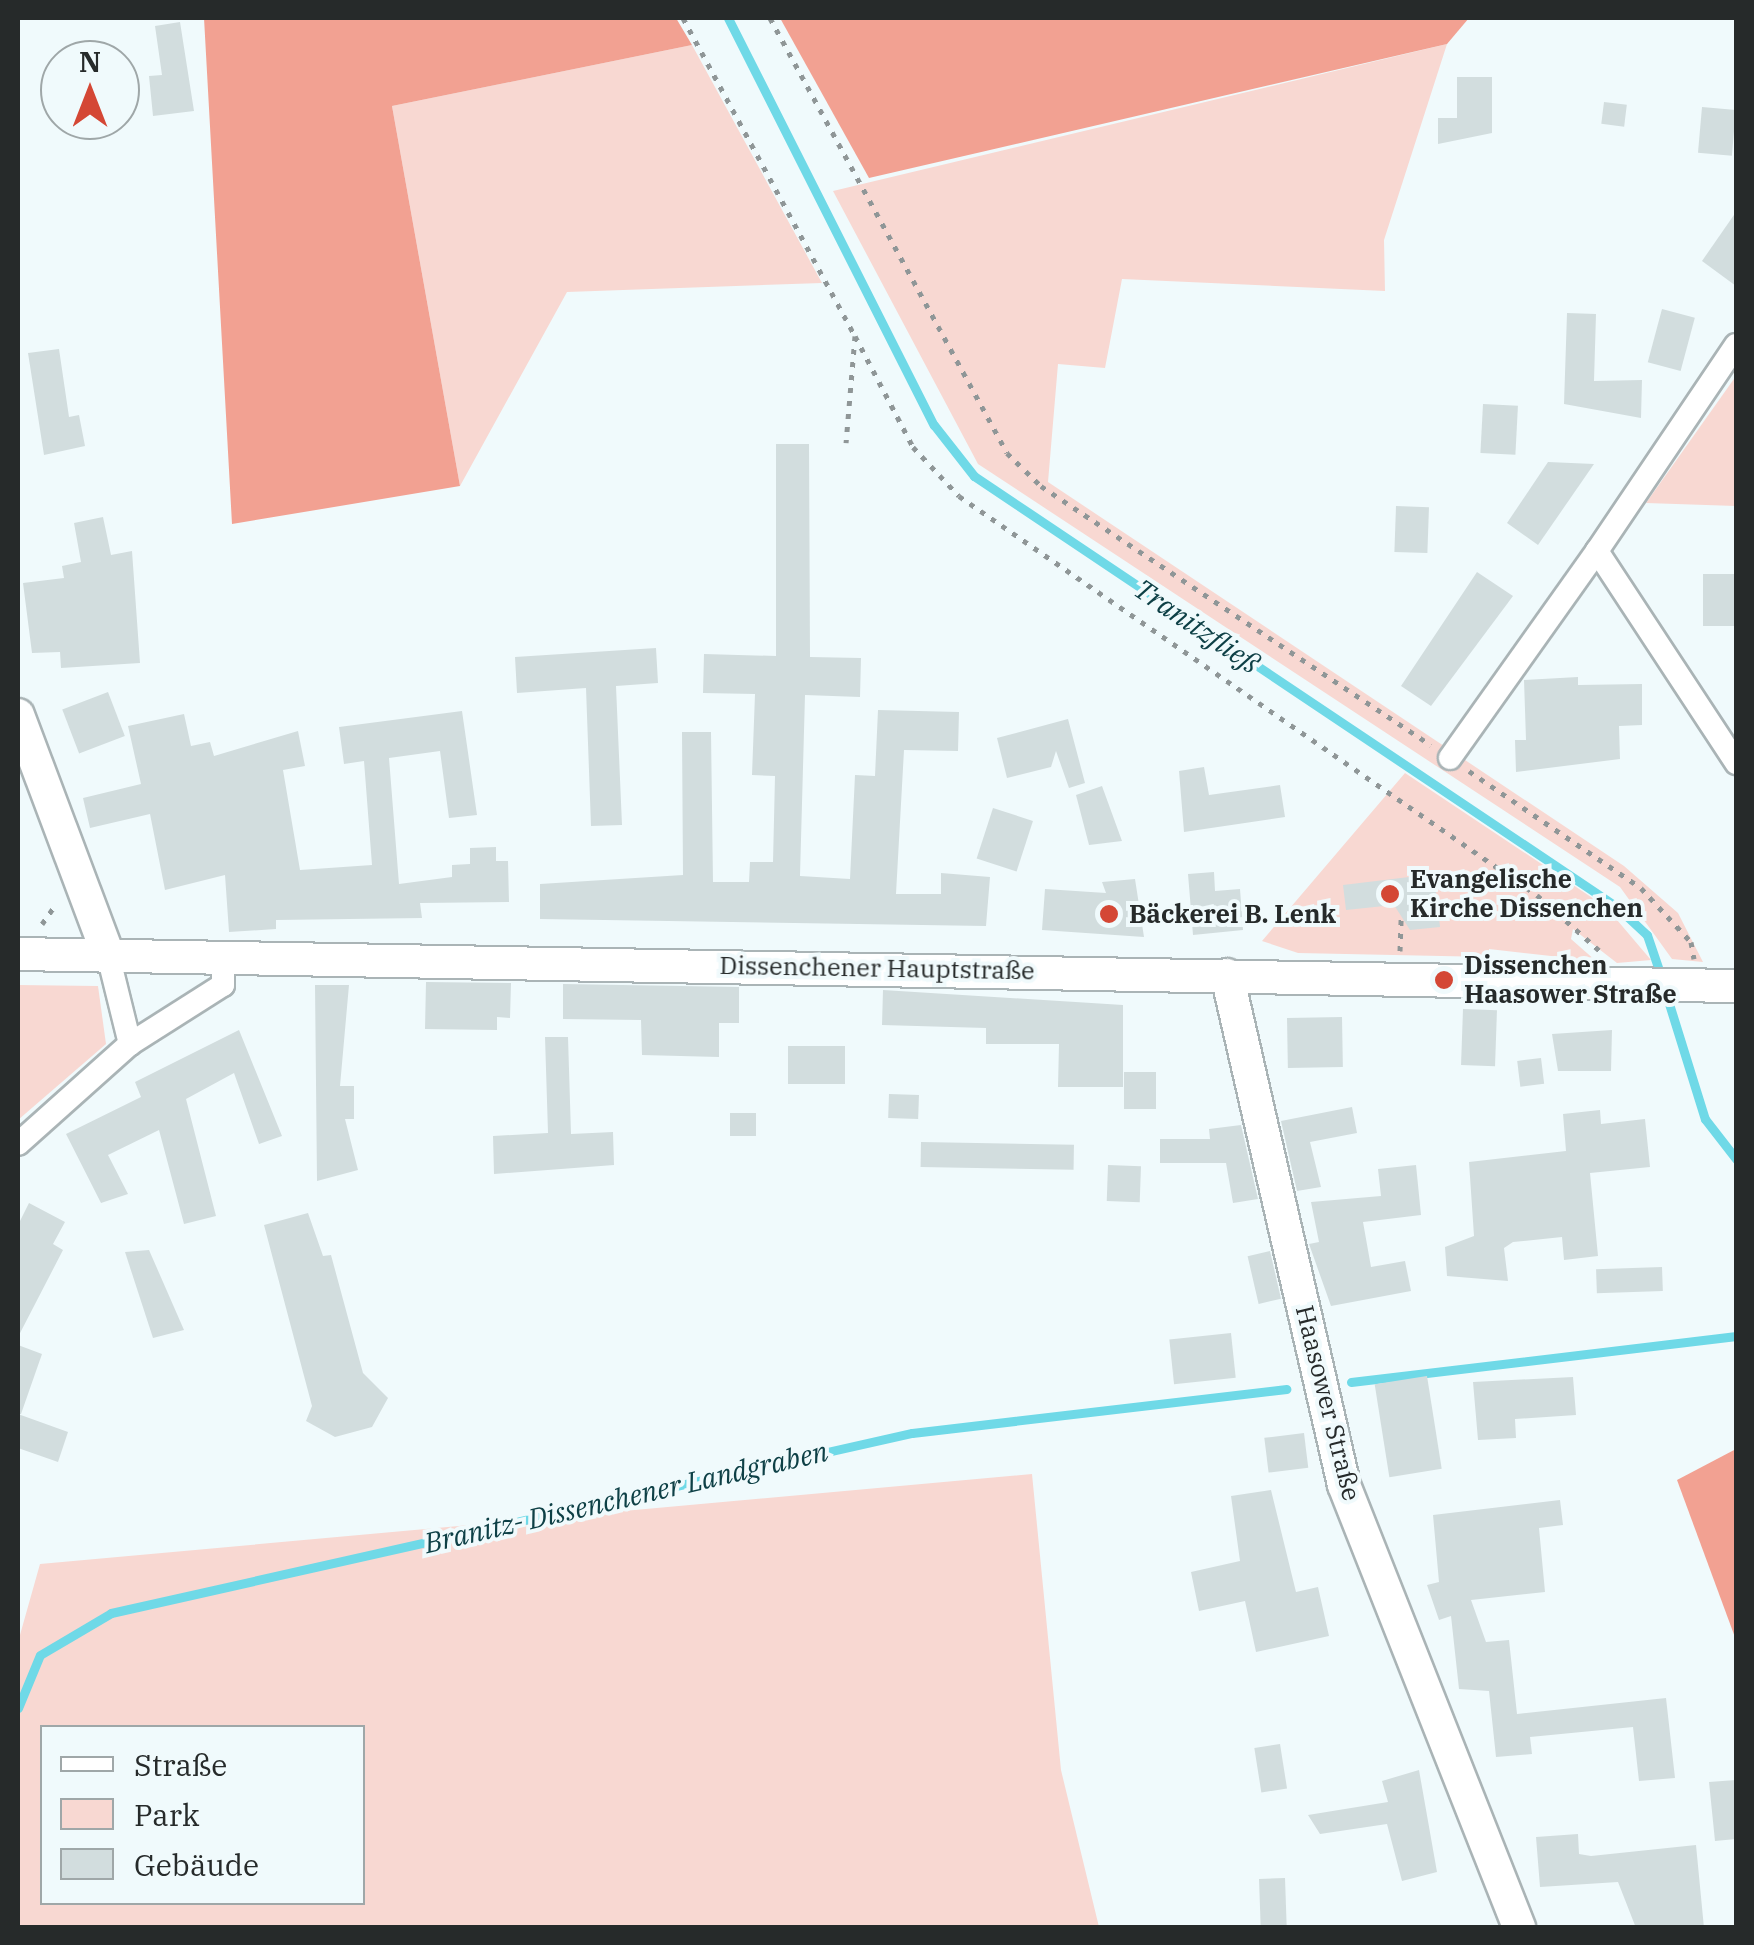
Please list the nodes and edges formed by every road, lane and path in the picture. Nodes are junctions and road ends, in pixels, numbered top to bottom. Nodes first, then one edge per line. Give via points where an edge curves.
1 (683, 18) edge
2 (770, 18) edge
3 (855, 336) junction
4 (1736, 344) edge
5 (846, 443) dead end
6 (1597, 551) junction
7 (18, 715) edge
8 (1450, 758) junction
9 (1736, 763) edge
10 (18, 954) edge
11 (108, 955) junction
12 (224, 955) junction
13 (1227, 975) junction
14 (1629, 984) junction
15 (1692, 985) junction
16 (1736, 986) edge
17 (130, 1044) junction
18 (18, 1144) edge
19 (1519, 1928) edge

1 - 3 path
2 - 8 path via 1006,452 1041,486
3 - 5 path
3 - 14 path via 930,469 1537,896
4 - 6 street
6 - 8 street
6 - 9 street
7 - 11 main road
8 - 15 path via 1652,899 1691,942
10 - 11 main road, Dissenchener Hauptstraße
11 - 12 main road, Dissenchener Hauptstraße
11 - 17 street
12 - 13 main road, Dissenchener Hauptstraße
12 - 17 street via 223,985
13 - 14 main road, Dissenchener Hauptstraße
13 - 19 main road, Haasower Straße via 1344,1484
14 - 15 main road, Dissenchener Hauptstraße
15 - 16 main road, Dissenchener Hauptstraße
17 - 18 street

